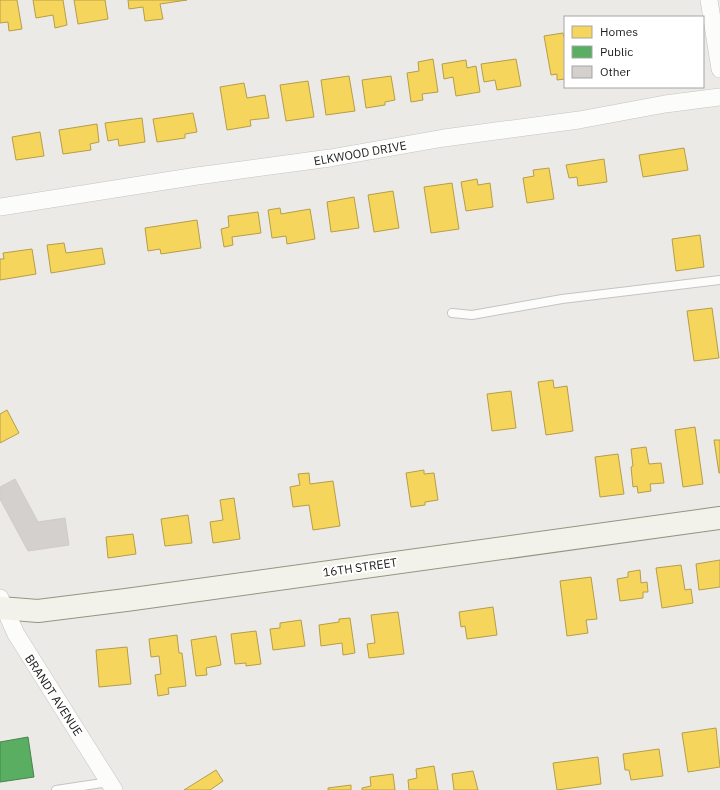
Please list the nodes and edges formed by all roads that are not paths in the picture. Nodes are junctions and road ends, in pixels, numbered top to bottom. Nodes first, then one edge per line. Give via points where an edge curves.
1 (709, 0) edge
2 (720, 69) edge
3 (720, 97) edge
4 (0, 207) edge
5 (720, 280) edge
6 (452, 313) dead end
7 (720, 518) edge
8 (1, 604) edge
9 (111, 786) edge
10 (56, 790) edge

1 - 2 street
3 - 4 street, ELKWOOD DRIVE
5 - 6 lane via 562,299 472,315
7 - 8 street, 16TH STREET via 38,611
8 - 9 street, BRANDT AVENUE via 16,634
9 - 10 lane

